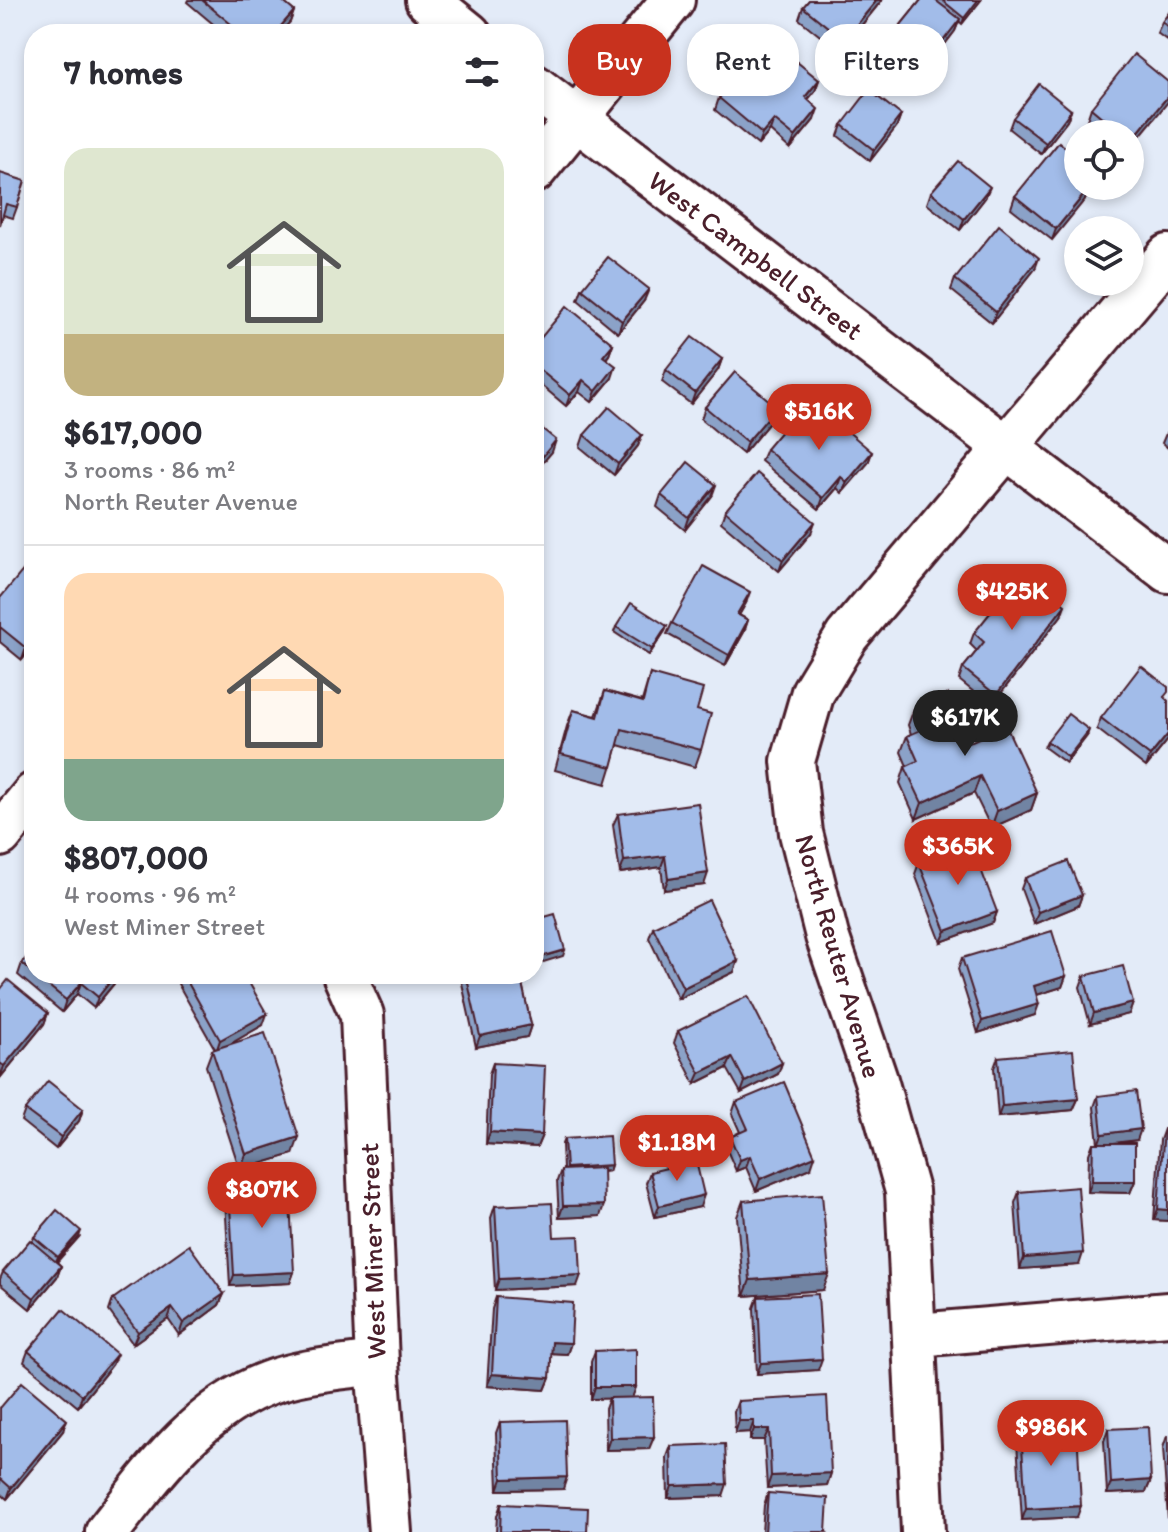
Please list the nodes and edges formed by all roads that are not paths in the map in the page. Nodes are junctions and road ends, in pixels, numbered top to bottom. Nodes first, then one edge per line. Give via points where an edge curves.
1 (427, 0) edge
2 (673, 0) edge
3 (457, 24) edge
4 (544, 94) edge
5 (575, 119) junction
6 (544, 158) edge
7 (1168, 256) edge
8 (1008, 446) junction
9 (1168, 571) edge
10 (24, 806) edge
11 (0, 835) edge
12 (348, 984) edge
13 (1168, 1314) edge
14 (917, 1335) junction
15 (377, 1363) junction
16 (107, 1532) edge
17 (390, 1532) edge
18 (923, 1532) edge

1 - 3 street
2 - 5 street
4 - 5 street, West Campbell Street
5 - 6 street
5 - 8 street, West Campbell Street
7 - 8 street, North Reuter Avenue
8 - 9 street, West Campbell Street
8 - 14 street, North Reuter Avenue via 847,636 813,692 793,761 801,833 827,936 907,1191
10 - 11 street
12 - 15 street, West Miner Street via 362,1015
13 - 14 street
14 - 18 street, North Reuter Avenue
15 - 16 street via 268,1383 223,1407 161,1463
15 - 17 street, West Miner Street

